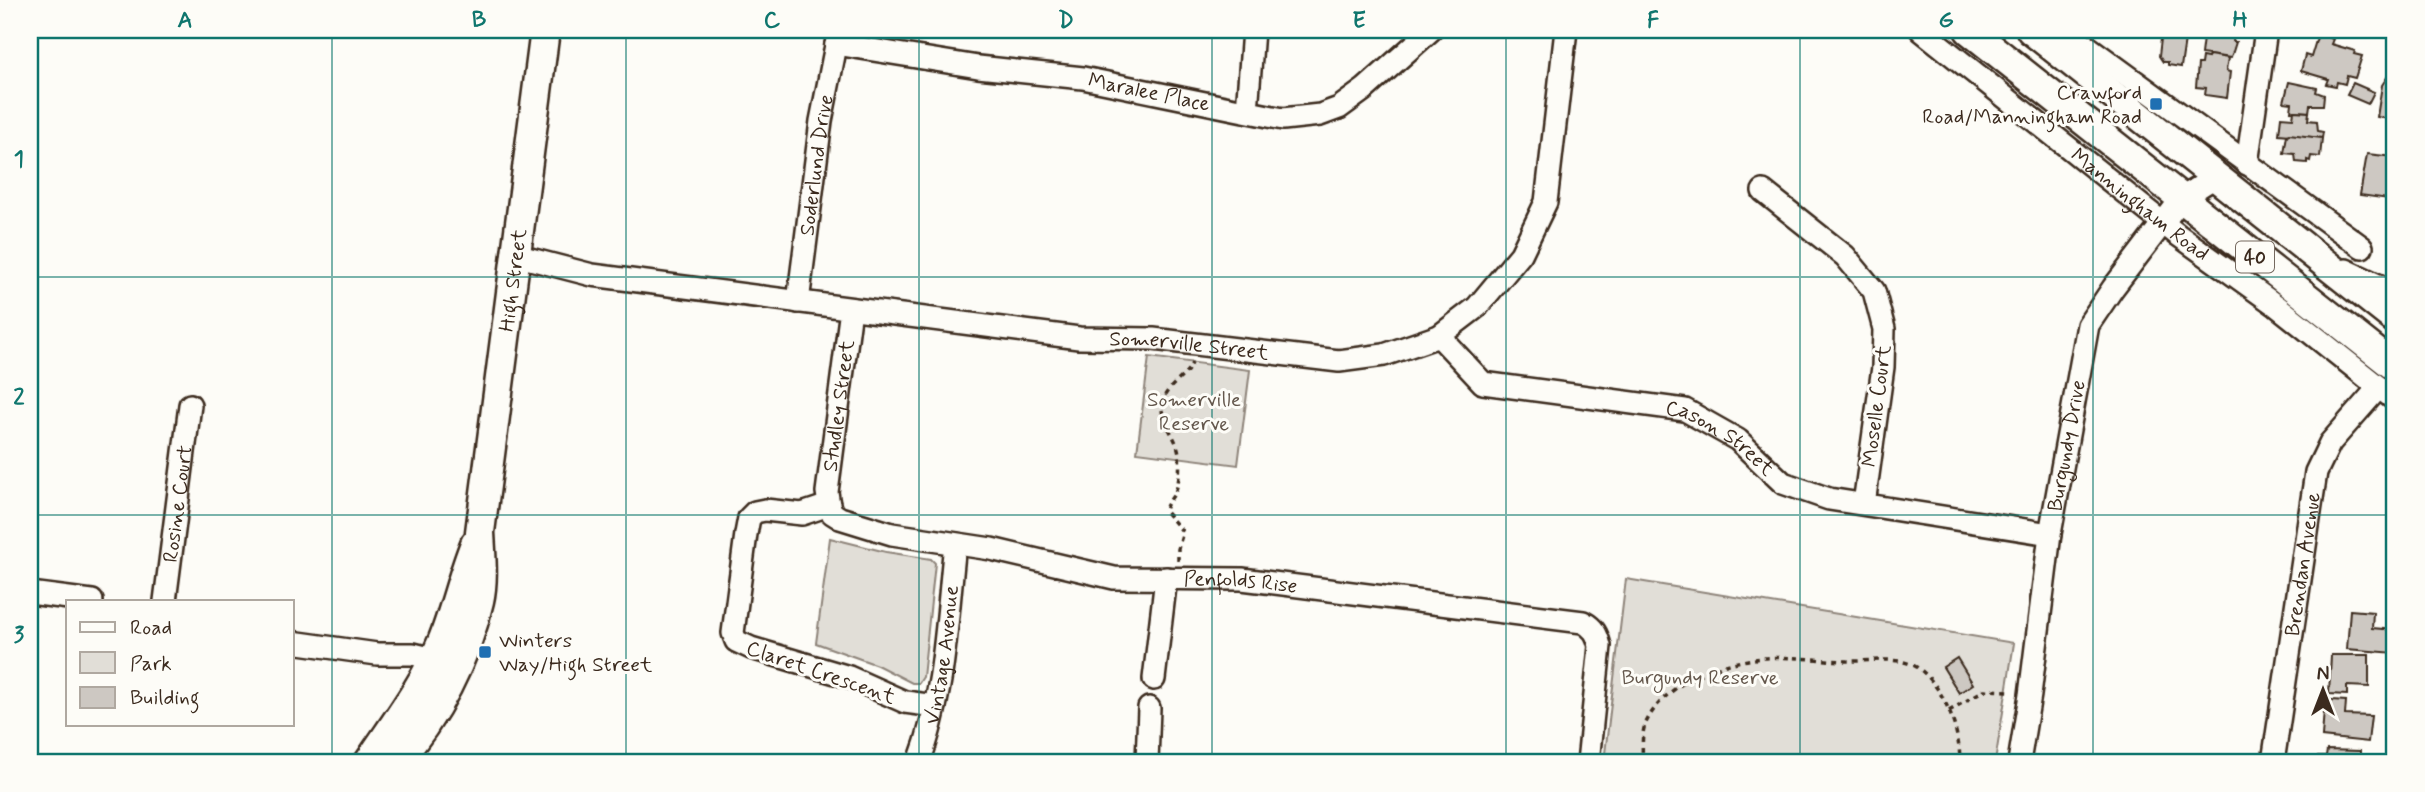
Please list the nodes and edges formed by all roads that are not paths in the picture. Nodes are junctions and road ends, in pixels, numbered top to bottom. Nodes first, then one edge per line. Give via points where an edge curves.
1 (545, 30) edge
2 (1253, 30) edge
3 (1432, 30) edge
4 (1566, 30) edge
5 (1921, 30) edge
6 (1969, 30) edge
7 (2031, 30) edge
8 (2065, 30) edge
9 (2266, 30) edge
10 (838, 37) edge
11 (1247, 111) junction
12 (2247, 164) junction
13 (2216, 177) junction
14 (2273, 183) junction
15 (1763, 191) dead end
16 (2182, 198) junction
17 (2163, 223) junction
18 (2273, 223) junction
19 (2362, 247) dead end
20 (514, 265) junction
21 (2270, 269) junction
22 (798, 302) junction
23 (2277, 306) junction
24 (851, 309) junction
25 (2395, 310) edge
26 (1439, 336) junction
27 (2369, 347) junction
28 (2390, 385) edge
29 (190, 405) dead end
30 (1864, 503) junction
31 (829, 505) junction
32 (2050, 534) junction
33 (955, 544) junction
34 (1171, 578) junction
35 (30, 593) edge
36 (84, 600) edge
37 (165, 600) edge
38 (294, 642) edge
39 (439, 674) junction
40 (1154, 679) dead end
41 (935, 706) junction
42 (1149, 708) dead end
43 (369, 762) edge
44 (396, 762) edge
45 (919, 762) edge
46 (1147, 762) edge
47 (1588, 762) edge
48 (2019, 762) edge
49 (2273, 762) edge

1 - 20 main road, High Street
2 - 11 street
3 - 11 street, Maralee Place via 1339,108 1283,119
4 - 26 street, Somerville Street via 1546,202 1521,254 1477,307
5 - 17 street, Manningham Road
6 - 16 main road, Manningham Road / 40
7 - 13 main road, 40
8 - 12 street
9 - 12 street
10 - 11 street, Maralee Place via 978,67 1083,78
10 - 22 street, Soderlund Drive via 821,121
12 - 14 street
13 - 16 street, Burgundy Drive
13 - 18 main road, 40
14 - 18 street
14 - 19 street
15 - 30 street, Moselle Court via 1845,256 1874,291 1884,329 1883,367
16 - 17 street, Burgundy Drive
16 - 21 main road, Manningham Road / 40
17 - 23 street, Manningham Road
17 - 32 street, Burgundy Drive via 2088,324
18 - 25 main road, 40
20 - 22 street, Somerville Street
20 - 39 main road, High Street via 480,532 479,601
21 - 23 street
21 - 27 main road, Manningham Road / 40
22 - 24 street, Somerville Street
23 - 28 street, Manningham Road
24 - 26 street, Somerville Street via 1079,338 1196,343 1339,361 1384,355
24 - 31 street, Studley Street
25 - 27 main road
26 - 30 street, Cason Street via 1483,383 1685,410 1738,440 1783,482 1829,499
27 - 28 main road, Manningham Road / 40
28 - 49 street, Brendan Avenue via 2330,443 2316,472
29 - 37 street, Rosine Court
30 - 32 street, Cason Street
31 - 33 street, Penfolds Rise via 841,518 892,534
31 - 41 street, Claret Crescent via 802,514 765,510 749,517 733,633 736,641 849,677 905,702
32 - 48 street, Burgundy Drive
33 - 34 street, Penfolds Rise via 1114,578
33 - 41 street, Vintage Avenue
34 - 40 street
34 - 47 street, Penfolds Rise via 1242,579 1574,619 1591,626 1600,646
35 - 36 street
38 - 39 street via 377,654
39 - 43 main road, High Street
39 - 44 main road, High Street via 426,723
41 - 45 street, Vintage Avenue
42 - 46 street

